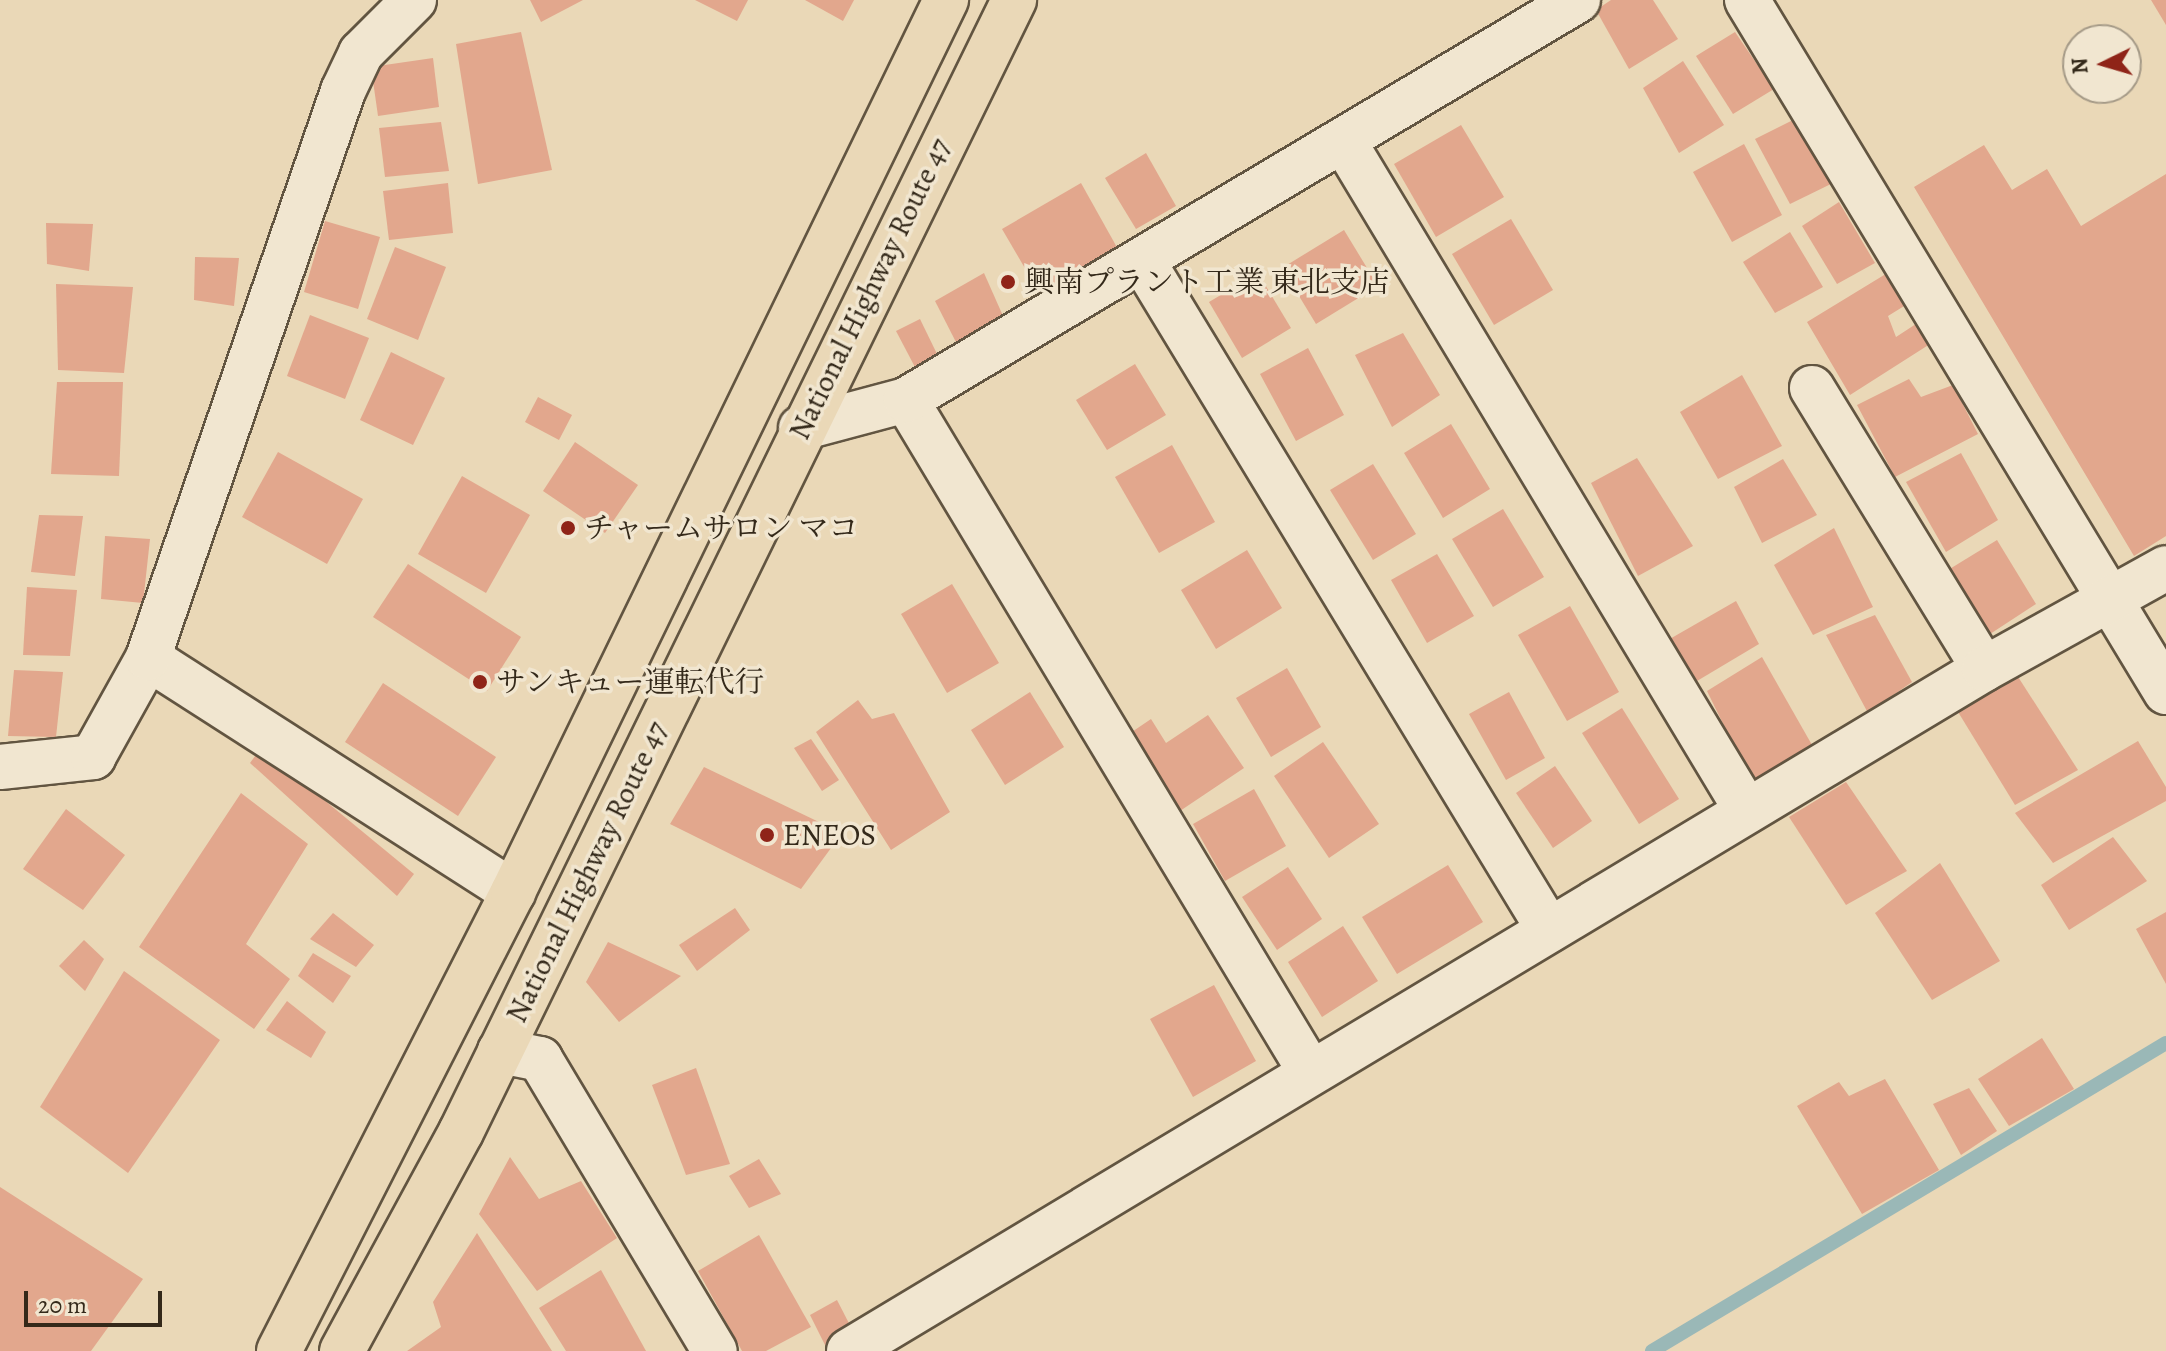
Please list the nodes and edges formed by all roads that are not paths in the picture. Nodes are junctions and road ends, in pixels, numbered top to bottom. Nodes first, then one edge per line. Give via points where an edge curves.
1 (414, 0) edge
2 (946, 0) edge
3 (1014, 0) edge
4 (1578, 0) edge
5 (1747, 0) edge
6 (1343, 140) junction
7 (1142, 260) junction
8 (1812, 388) dead end
9 (906, 400) junction
10 (801, 428) junction
11 (2166, 568) edge
12 (2112, 600) junction
13 (148, 658) junction
14 (1984, 669) junction
15 (2166, 692) edge
16 (0, 767) edge
17 (1747, 811) junction
18 (513, 892) junction
19 (1549, 930) junction
20 (500, 1051) junction
21 (1311, 1073) junction
22 (279, 1351) edge
23 (342, 1351) edge
24 (715, 1351) edge
25 (849, 1351) edge

1 - 13 street via 361,53 343,91
2 - 18 highway, National Highway Route 47
3 - 10 highway, National Highway Route 47
4 - 6 street
5 - 12 street
6 - 7 street
6 - 17 street
7 - 9 street
7 - 19 street
8 - 14 street
9 - 10 street
9 - 21 street
10 - 20 highway, National Highway Route 47
11 - 12 street
12 - 14 street
12 - 15 street
13 - 16 street via 93,757
13 - 18 street
14 - 17 street
17 - 19 street
18 - 22 highway, National Highway Route 47
19 - 21 street
20 - 23 highway, National Highway Route 47
20 - 24 street via 540,1059
21 - 25 street

